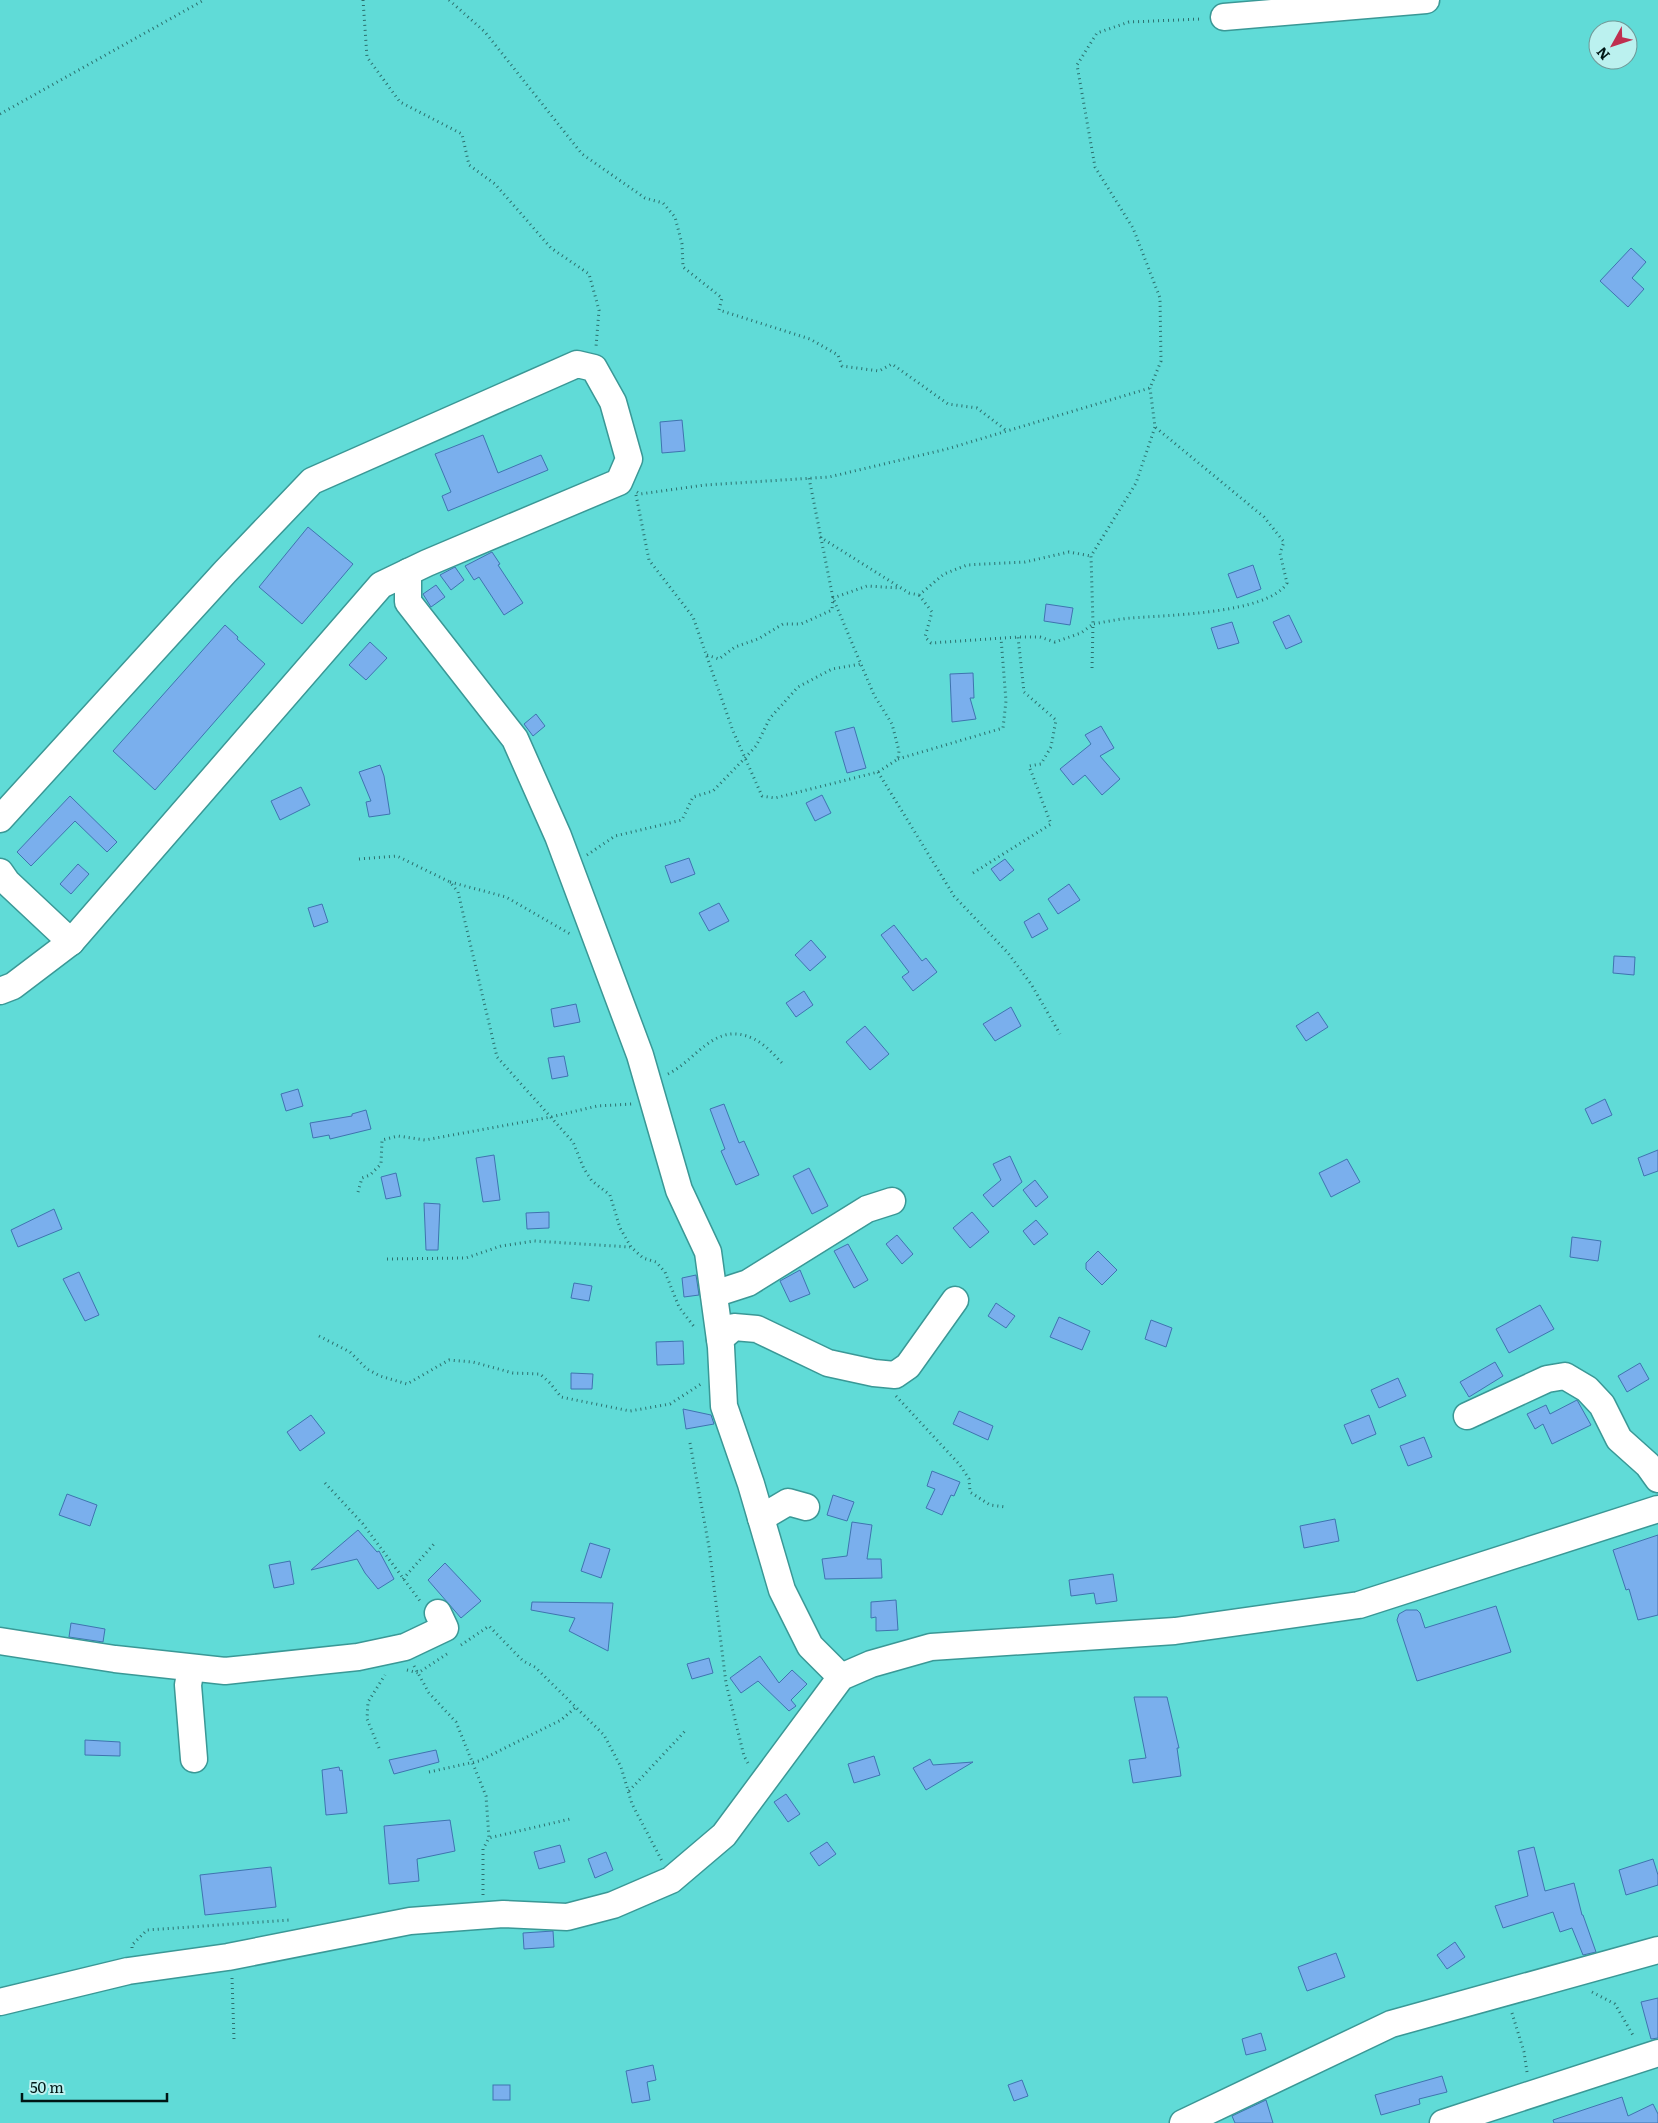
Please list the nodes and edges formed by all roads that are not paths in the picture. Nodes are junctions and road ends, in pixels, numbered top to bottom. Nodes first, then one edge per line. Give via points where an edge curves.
1 (1426, 0) edge
2 (1224, 18) road end
3 (408, 572) junction
4 (0, 820) edge
5 (0, 872) edge
6 (70, 942) junction
7 (0, 991) edge
8 (892, 1201) dead end
9 (714, 1294) junction
10 (955, 1300) dead end
11 (721, 1354) junction
12 (1467, 1416) dead end
13 (1658, 1479) edge
14 (806, 1506) dead end
15 (1658, 1509) edge
16 (761, 1518) junction
17 (438, 1613) road end
18 (0, 1641) edge
19 (191, 1668) junction
20 (841, 1677) junction
21 (194, 1759) dead end
22 (1658, 1950) edge
23 (0, 2002) edge
24 (1652, 2055) edge
25 (1182, 2123) edge
26 (1443, 2123) edge

1 - 2 street
3 - 4 street via 619,482 629,459 613,402 594,368 577,364 312,481
3 - 6 street via 381,585
3 - 9 street via 408,602 516,739 558,836 640,1055 679,1190 708,1252
5 - 6 street
6 - 7 street via 12,986
8 - 9 street via 867,1209 748,1282
9 - 11 street
10 - 11 street via 908,1366 896,1375 828,1362 757,1330 734,1327
11 - 16 street via 724,1406
12 - 13 street via 1548,1379 1565,1376 1592,1394 1619,1439 1648,1465
14 - 16 street via 788,1502
15 - 20 street via 1359,1605 1175,1630 931,1647 871,1664
16 - 20 street via 782,1590 810,1646
17 - 19 street via 445,1628 403,1658 358,1658 225,1671
18 - 19 street
19 - 21 street via 188,1685
20 - 23 street via 724,1835 671,1880 614,1905 567,1917 503,1914 410,1921 228,1957 128,1971
22 - 25 street via 1392,2024
24 - 26 street

